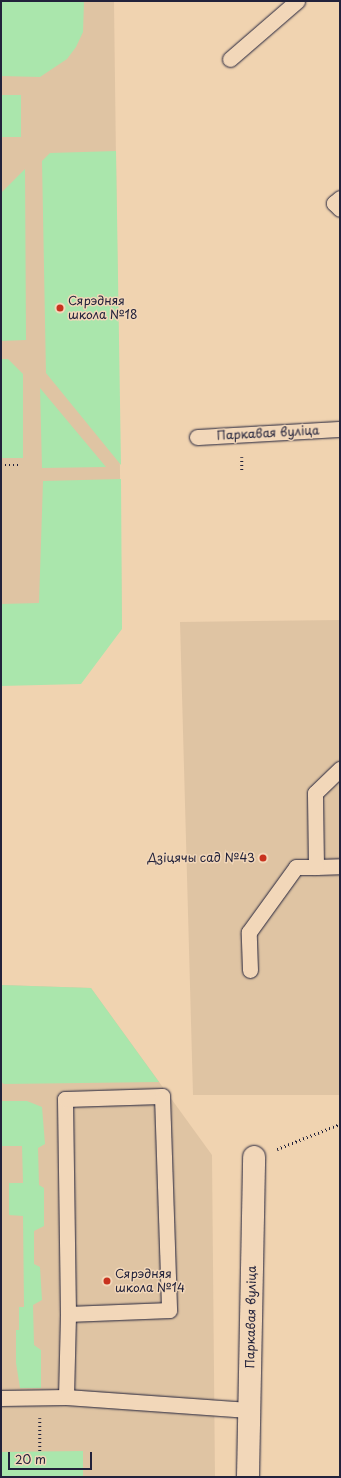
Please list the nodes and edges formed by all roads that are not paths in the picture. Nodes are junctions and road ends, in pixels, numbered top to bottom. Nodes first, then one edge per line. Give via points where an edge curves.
1 (297, 1) edge
2 (230, 59) dead end
3 (340, 198) edge
4 (340, 209) edge
5 (340, 429) edge
6 (197, 437) dead end
7 (340, 769) edge
8 (340, 866) edge
9 (316, 867) junction
10 (250, 970) dead end
11 (254, 1157) road end
12 (68, 1314) junction
13 (66, 1397) junction
14 (1, 1398) edge
15 (250, 1410) junction
16 (248, 1477) edge

1 - 2 lane
3 - 4 lane via 334,203
5 - 6 lane, Паркавая вуліца
7 - 9 lane via 315,793
8 - 9 lane
9 - 10 lane via 296,867 249,932
11 - 15 street, Паркавая вуліца
12 - 12 lane via 65,1099 162,1096 169,1310
12 - 13 lane
13 - 14 lane
13 - 15 lane
15 - 16 street, Паркавая вуліца

